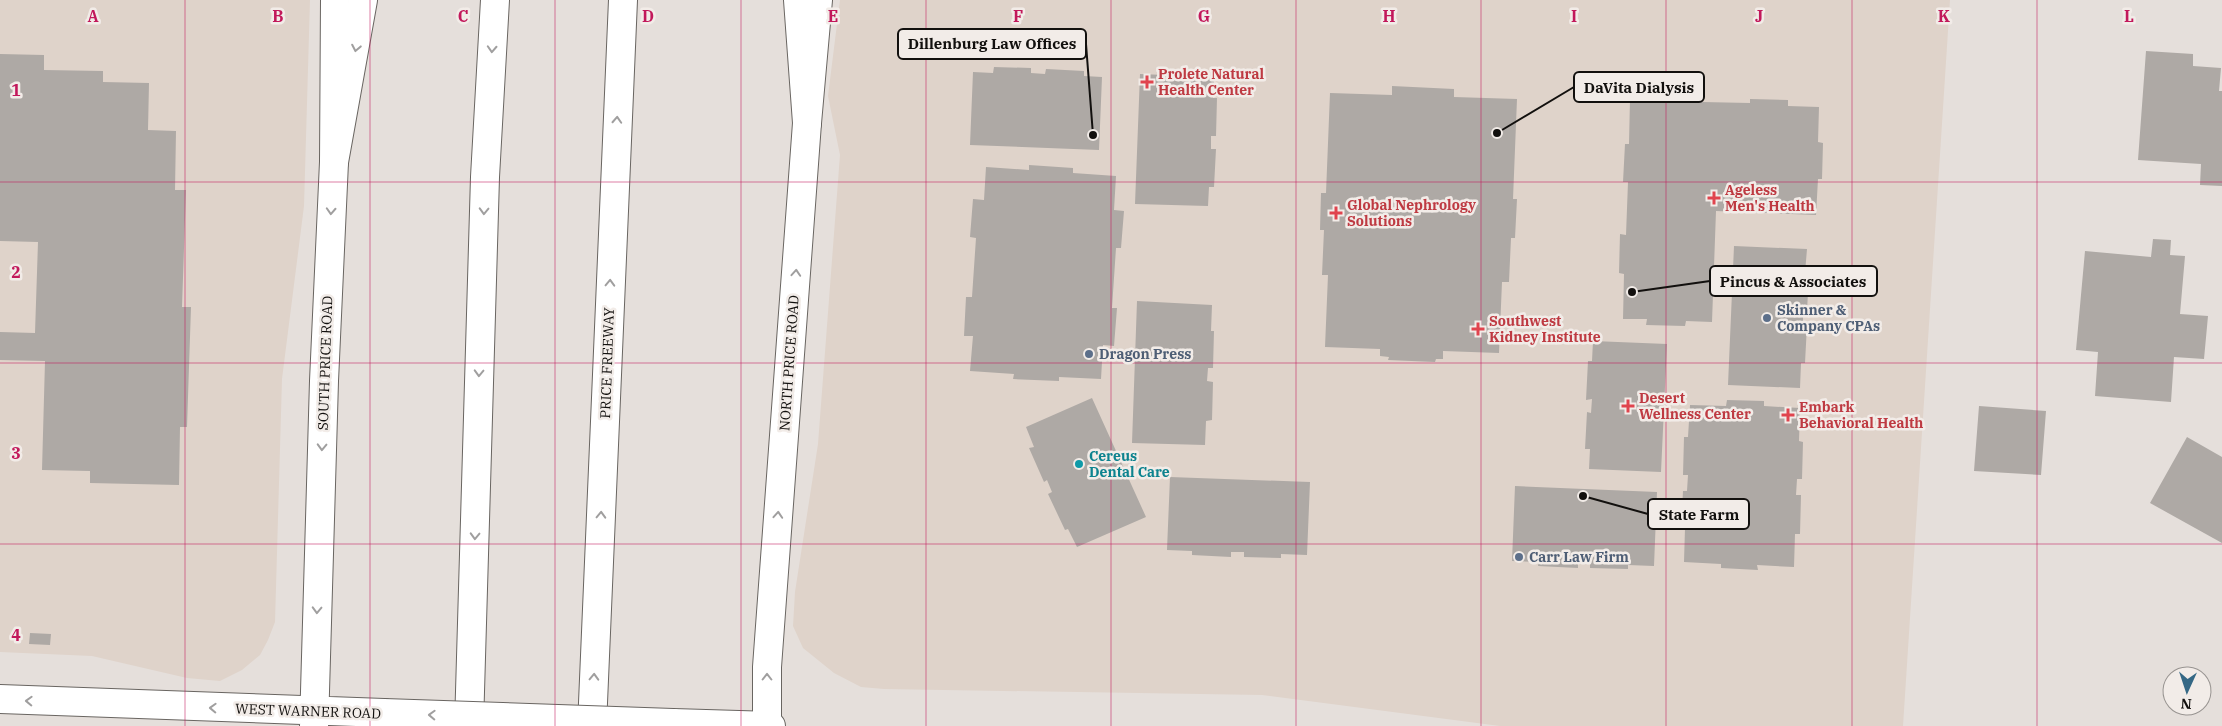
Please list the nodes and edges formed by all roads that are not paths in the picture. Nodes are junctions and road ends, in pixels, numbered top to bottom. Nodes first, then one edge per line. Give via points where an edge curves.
1 (335, 0) edge
2 (363, 0) edge
3 (495, 0) edge
4 (623, 0) edge
5 (798, 0) edge
6 (818, 0) edge
7 (807, 123) junction
8 (334, 162) junction
9 (0, 700) edge
10 (314, 718) edge
11 (469, 726) edge
12 (592, 726) edge
13 (767, 726) edge
14 (771, 726) edge

1 - 8 main road, SOUTH PRICE ROAD
2 -> 8 main road
3 -> 11 main road via 485,177
12 -> 4 main road, PRICE FREEWAY
5 - 7 main road
6 - 7 main road, NORTH PRICE ROAD
13 -> 7 main road, NORTH PRICE ROAD via 767,667
8 -> 10 main road, SOUTH PRICE ROAD
10 -> 9 main road, WEST WARNER ROAD
13 -> 10 main road, WEST WARNER ROAD, bridge via 384,713
13 - 14 main road, WEST WARNER ROAD

